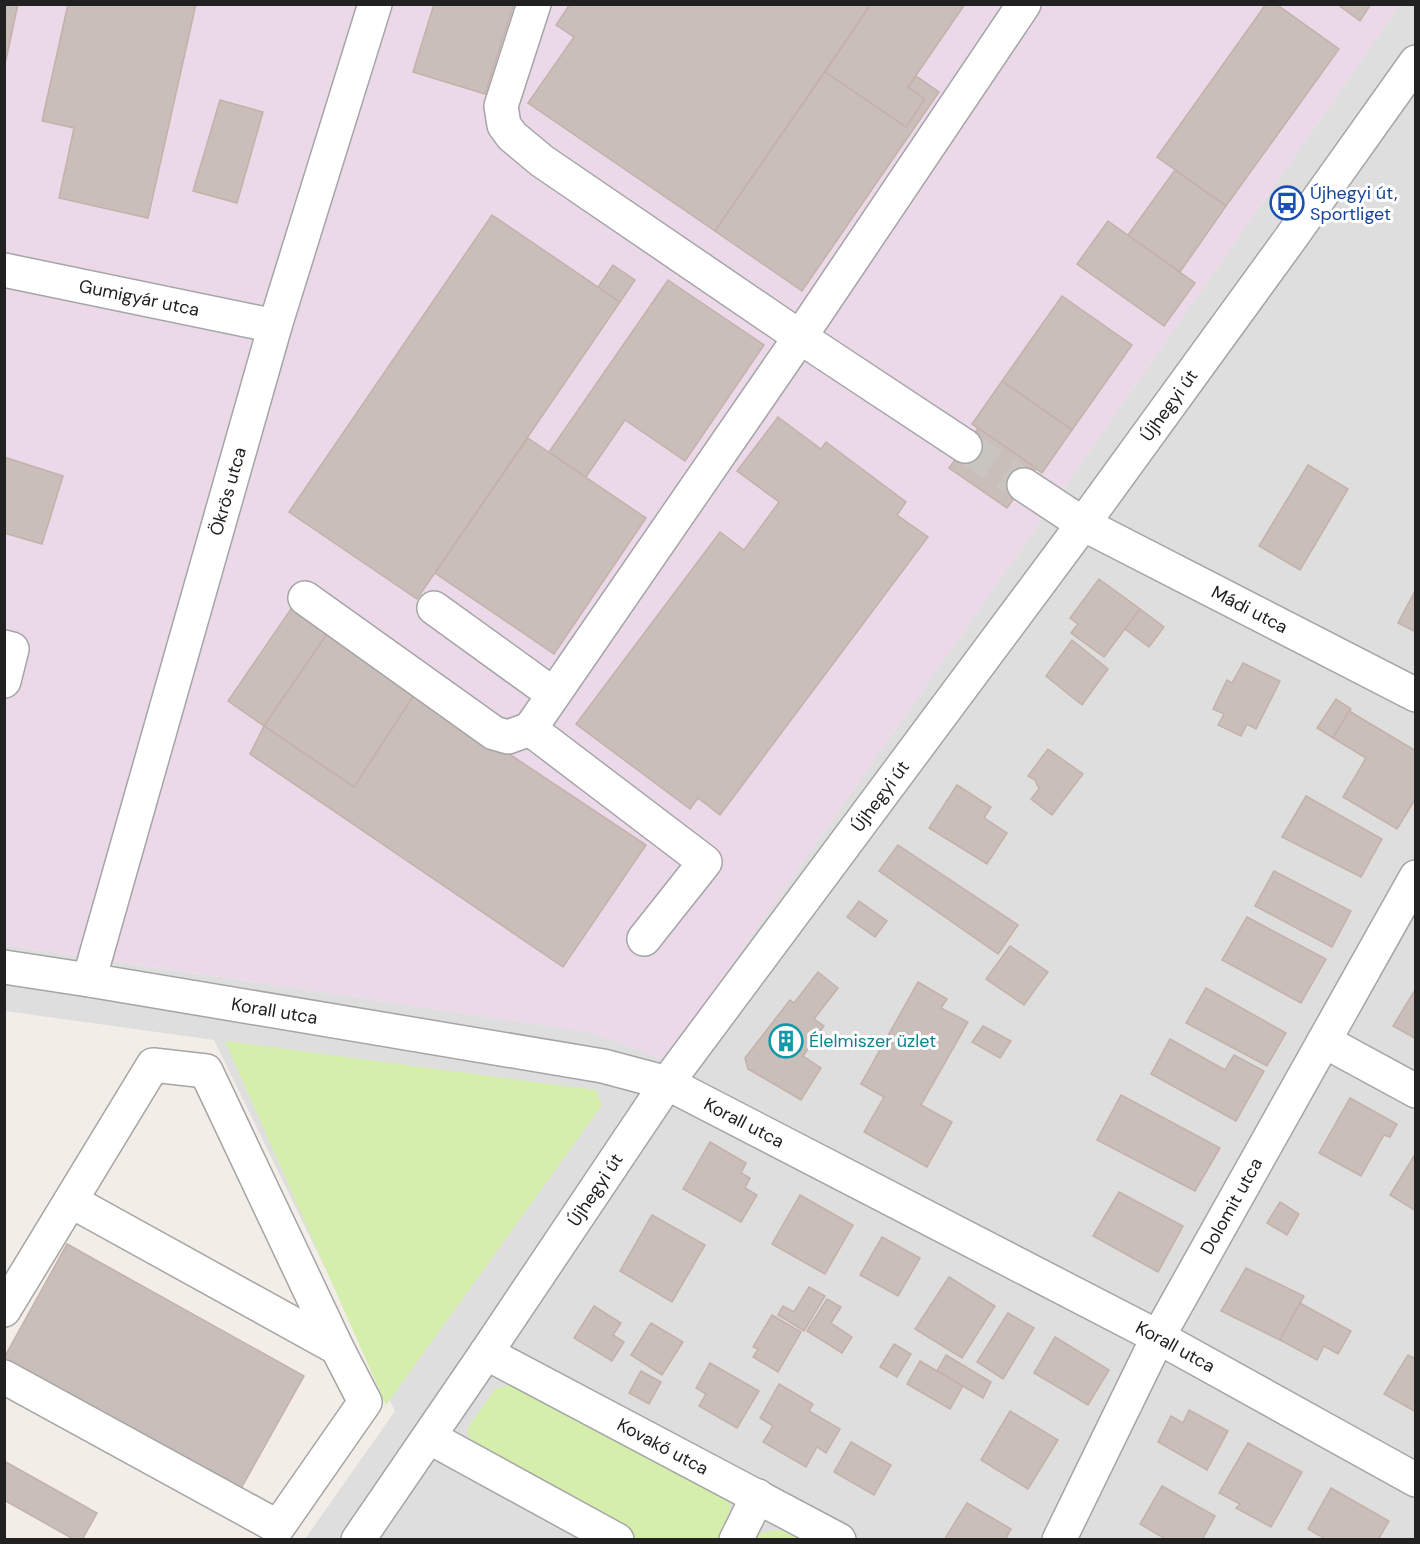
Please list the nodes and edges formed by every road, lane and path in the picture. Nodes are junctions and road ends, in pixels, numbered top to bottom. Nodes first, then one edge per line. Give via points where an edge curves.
1 (375, 4) edge
2 (534, 4) edge
3 (1024, 4) edge
4 (1416, 62) edge
5 (4, 270) edge
6 (275, 326) junction
7 (800, 337) junction
8 (965, 446) tunnel mouth
9 (1024, 485) tunnel mouth
10 (1083, 524) junction
11 (305, 598) dead end
12 (434, 608) dead end
13 (4, 648) edge
14 (4, 681) edge
15 (553, 694) junction
16 (1416, 695) edge
17 (530, 729) junction
18 (1416, 877) edge
19 (644, 939) dead end
20 (4, 967) edge
21 (89, 980) junction
22 (1324, 1041) junction
23 (667, 1083) junction
24 (1416, 1091) edge
25 (71, 1201) junction
26 (4, 1310) edge
27 (1158, 1337) junction
28 (337, 1348) junction
29 (486, 1353) junction
30 (4, 1377) edge
31 (429, 1437) junction
32 (1416, 1480) edge
33 (758, 1496) junction
34 (358, 1539) edge
35 (618, 1539) edge
36 (735, 1539) edge
37 (839, 1539) edge
38 (1059, 1539) edge

1 - 6 street, Ökrös utca
2 - 7 street via 501,106 504,125 512,136 551,167
3 - 7 street
4 - 10 street, Újhegyi út
5 - 6 street, Gumigyár utca
6 - 21 street, Ökrös utca
7 - 8 street
7 - 15 street
9 - 10 street, Mádi utca
10 - 16 street, Mádi utca
10 - 23 street, Újhegyi út
11 - 17 street via 494,733 508,737
12 - 15 street
13 - 14 street via 12,649
15 - 17 street
17 - 19 street via 705,862
18 - 22 street, Dolomit utca
20 - 21 street, Korall utca
21 - 23 street, Korall utca via 603,1066
22 - 24 street
22 - 27 street, Dolomit utca
23 - 27 street, Korall utca
23 - 29 street, Újhegyi út
25 - 26 street
25 - 28 street
25 - 28 street via 153,1065 206,1071
27 - 32 street, Korall utca
27 - 38 street, Dolomit utca
28 - 30 street via 365,1402 278,1527
29 - 31 street, Újhegyi út
29 - 33 street, Kovakő utca
31 - 34 street, Újhegyi út
31 - 35 street
33 - 36 street
33 - 37 street, Kovakő utca

